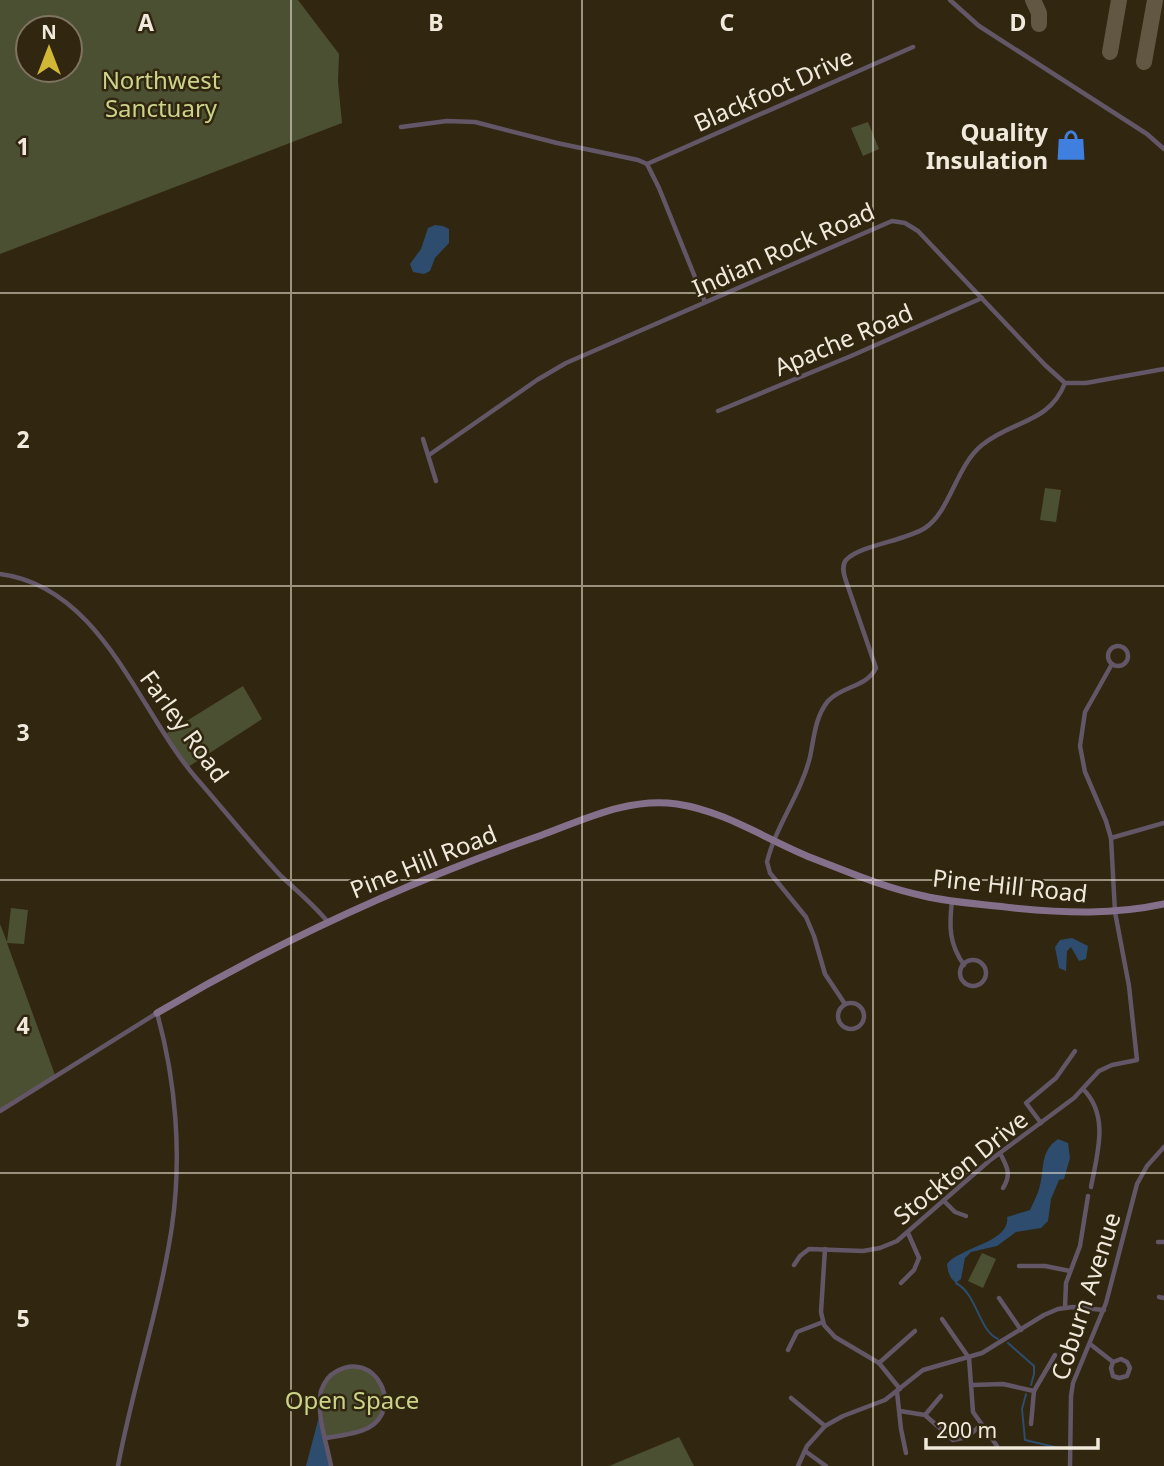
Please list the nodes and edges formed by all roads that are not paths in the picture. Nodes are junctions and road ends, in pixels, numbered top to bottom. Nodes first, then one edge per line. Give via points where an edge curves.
1 (950, 0) edge
2 (913, 47) dead end
3 (401, 127) dead end
4 (1164, 149) edge
5 (647, 164) junction
6 (982, 298) junction
7 (705, 302) junction
8 (1164, 369) edge
9 (1065, 383) junction
10 (719, 411) dead end
11 (423, 439) dead end
12 (429, 456) junction
13 (436, 481) dead end
14 (0, 574) edge
15 (1112, 664) junction
16 (1164, 823) edge
17 (1111, 838) junction
18 (775, 841) junction
19 (952, 901) junction
20 (1164, 904) edge
21 (1115, 912) junction
22 (327, 921) junction
23 (964, 965) junction
24 (845, 1004) junction
25 (157, 1013) junction
26 (1075, 1051) dead end
27 (1083, 1089) junction
28 (0, 1111) edge
29 (1041, 1123) junction
30 (1164, 1147) edge
31 (1000, 1153) junction
32 (1091, 1187) dead end
33 (1003, 1188) dead end
34 (1088, 1196) dead end
35 (945, 1202) junction
36 (966, 1216) dead end
37 (908, 1233) junction
38 (825, 1248) junction
39 (794, 1265) dead end
40 (1020, 1266) dead end
41 (1070, 1271) junction
42 (901, 1283) dead end
43 (999, 1298) dead end
44 (1065, 1307) junction
45 (1104, 1310) junction
46 (942, 1319) dead end
47 (823, 1321) junction
48 (1021, 1330) junction
49 (915, 1331) dead end
50 (1090, 1344) junction
51 (788, 1350) dead end
52 (1055, 1355) dead end
53 (970, 1358) junction
54 (1113, 1362) junction
55 (878, 1363) junction
56 (972, 1385) junction
57 (899, 1390) junction
58 (1034, 1391) junction
59 (941, 1396) dead end
60 (791, 1398) dead end
61 (900, 1411) junction
62 (925, 1415) junction
63 (1031, 1424) dead end
64 (981, 1425) junction
65 (825, 1426) junction
66 (326, 1438) junction
67 (997, 1446) dead end
68 (805, 1451) junction
69 (906, 1453) dead end
70 (118, 1466) edge
71 (331, 1466) edge
72 (798, 1466) edge
73 (826, 1466) edge
74 (1070, 1466) edge

1 - 4 street via 979,26
2 - 5 street, Blackfoot Drive
3 - 5 street via 475,122
5 - 7 street
6 - 7 street, Indian Rock Road via 918,231 892,221
6 - 9 street, Indian Rock Road
6 - 10 street, Apache Road
7 - 12 street, Indian Rock Road via 555,369
8 - 9 street
9 - 18 street via 1046,412 976,450 931,523 846,561 846,581 876,668 867,680 836,694 820,714 809,760
11 - 12 street
12 - 13 street
14 - 22 street, Farley Road via 40,585 93,627 183,762 265,859
15 - 15 street via 1109,650 1123,648 1127,660 1122,665
15 - 17 street via 1085,712 1080,746 1085,772
16 - 17 street
17 - 21 street
18 - 19 street, Pine Hill Road via 893,888
18 - 22 street, Pine Hill Road via 698,809 665,803 631,805 439,871
18 - 24 street via 768,870 806,917 825,975
19 - 21 street, Pine Hill Road via 1065,913
19 - 23 street via 950,936
20 - 21 street, Pine Hill Road
21 - 27 street, Stockton Drive via 1137,1060 1099,1071
22 - 25 street, Pine Hill Road
23 - 23 street via 980,962 986,974 983,982 975,986 964,982 960,975
24 - 24 street via 857,1004 863,1010 863,1022 857,1028 848,1029 839,1020
25 - 28 street
25 - 70 street via 176,1122 172,1223
26 - 29 street via 1056,1079 1027,1103
27 - 29 street, Stockton Drive
27 - 32 street via 1094,1101 1099,1120
29 - 31 street, Stockton Drive
30 - 45 street, Coburn Avenue via 1137,1184
31 - 33 street via 1009,1171
31 - 35 street, Stockton Drive
34 - 41 street via 1080,1246
35 - 36 street
35 - 37 street, Stockton Drive
37 - 38 street, Stockton Drive via 872,1250
37 - 42 street via 919,1258
38 - 39 street, Stockton Drive via 809,1249
38 - 47 street
40 - 41 street
41 - 44 street
43 - 48 street
44 - 45 street
44 - 48 street
45 - 50 street, Coburn Avenue
46 - 53 street
47 - 51 street via 797,1332
47 - 55 street via 835,1337
48 - 53 street
49 - 55 street
50 - 54 street
50 - 74 street, Coburn Avenue via 1072,1390
52 - 58 street
53 - 56 street
53 - 57 street via 929,1367
54 - 54 street via 1113,1376 1127,1376 1127,1362
55 - 57 street
56 - 58 street via 1012,1385
56 - 64 street via 973,1412
57 - 61 street
57 - 65 street
58 - 63 street
59 - 62 street
60 - 65 street
61 - 62 street
61 - 69 street
62 - 64 street via 953,1440 967,1437
64 - 67 street
65 - 68 street
66 - 66 street via 366,1429 379,1419 385,1393 370,1371 349,1367 327,1380 320,1400
66 - 71 street
68 - 72 street
68 - 73 street

